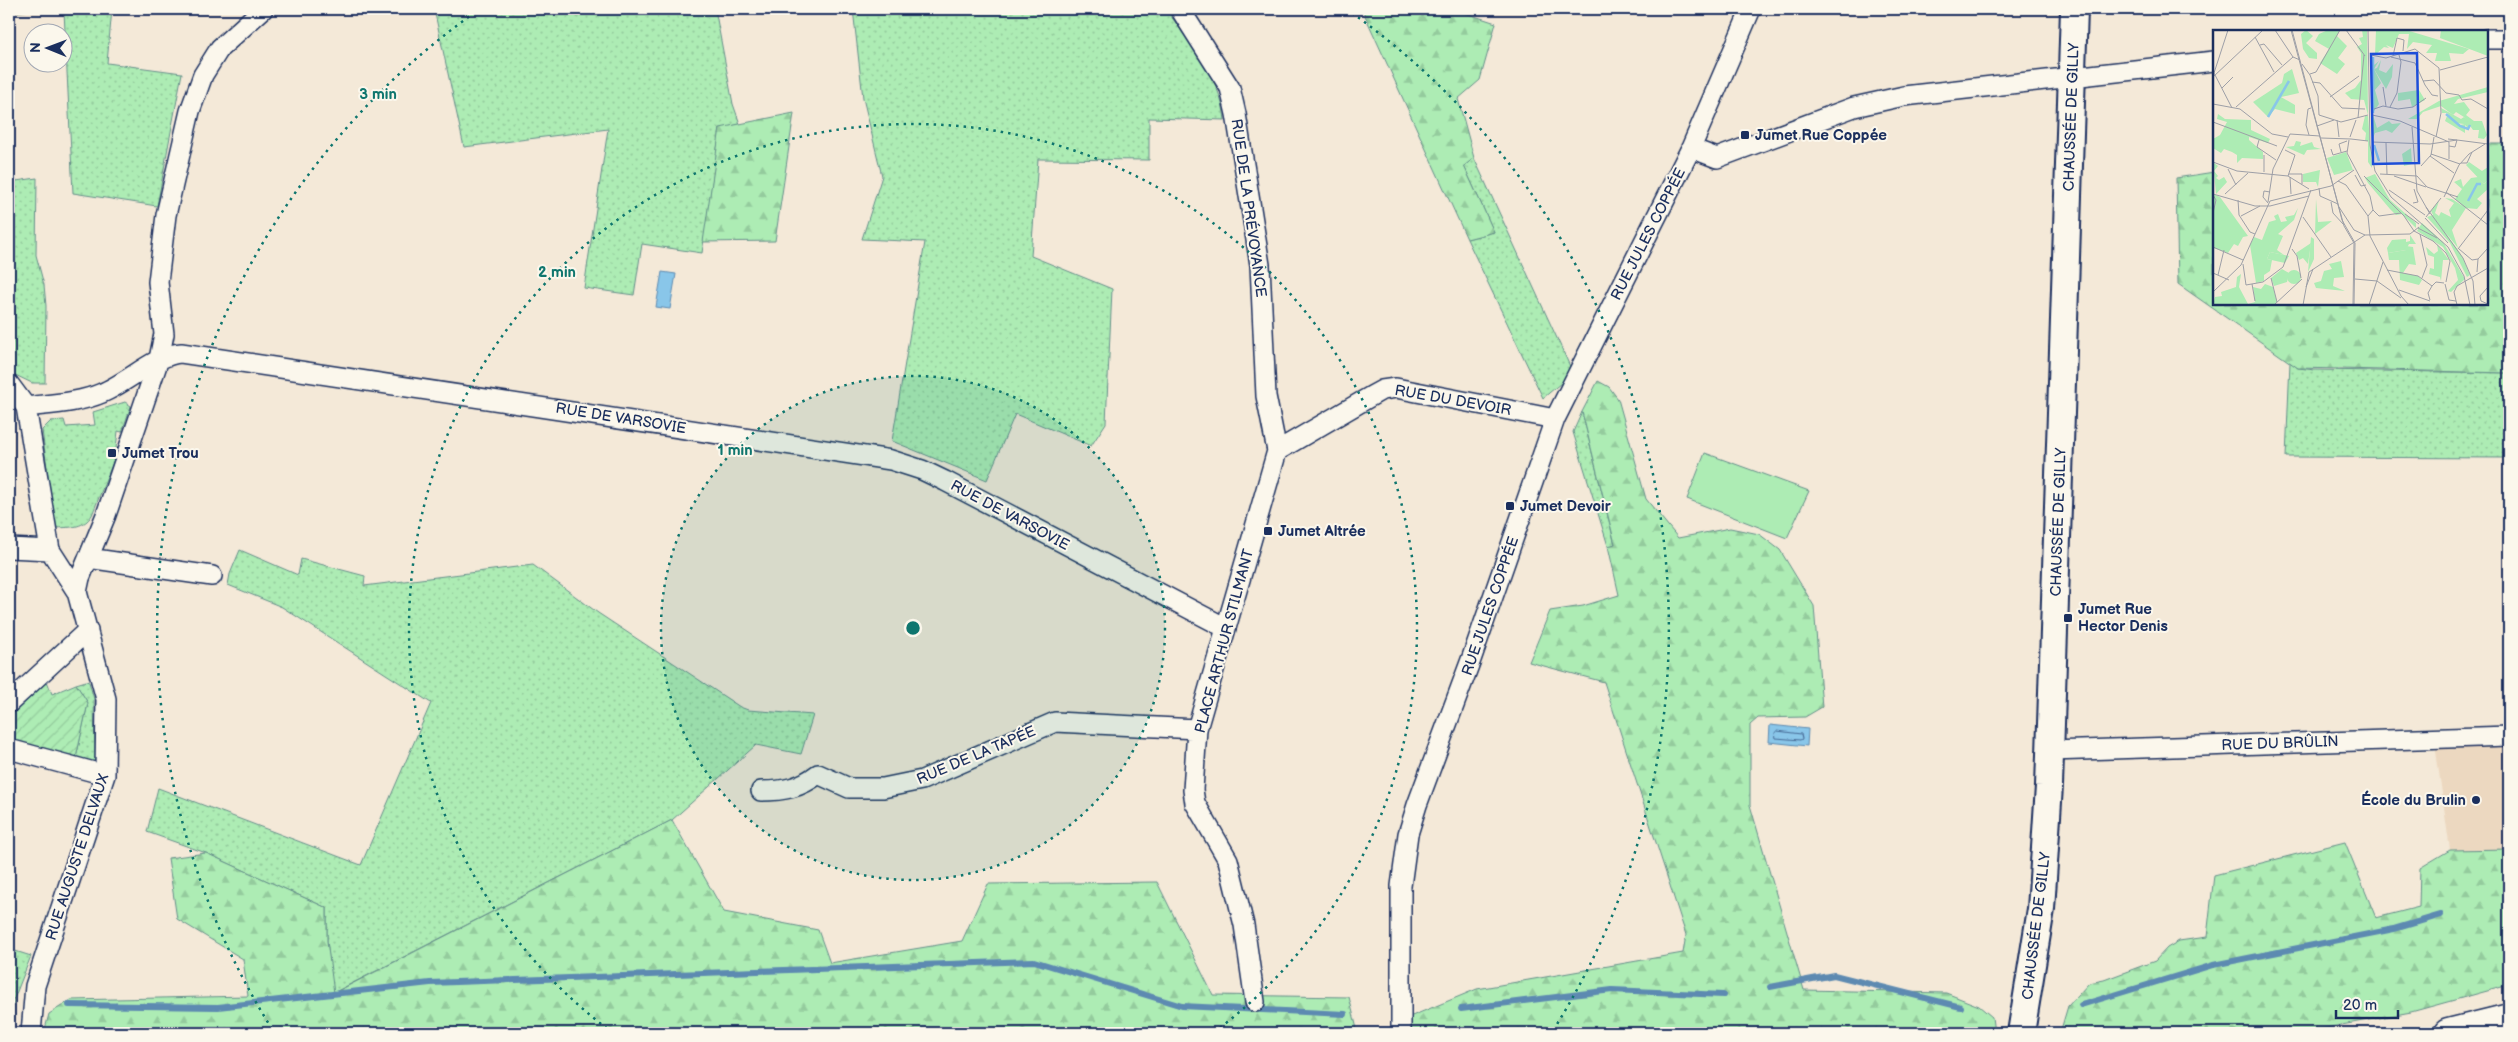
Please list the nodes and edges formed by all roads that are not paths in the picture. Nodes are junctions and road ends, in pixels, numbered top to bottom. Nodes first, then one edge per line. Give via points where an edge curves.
1 (263, 9) edge
2 (1180, 9) edge
3 (1751, 9) edge
4 (2074, 9) edge
5 (2488, 39) edge
6 (2509, 39) edge
7 (2213, 61) edge
8 (2072, 78) junction
9 (1691, 148) junction
10 (158, 359) junction
11 (9, 384) edge
12 (26, 407) junction
13 (1555, 418) junction
14 (1276, 451) junction
15 (9, 548) edge
16 (50, 550) junction
17 (88, 558) junction
18 (212, 576) dead end
19 (77, 592) junction
20 (1226, 628) junction
21 (88, 630) junction
22 (9, 703) edge
23 (1197, 729) junction
24 (2509, 736) edge
25 (9, 749) edge
26 (2051, 750) junction
27 (105, 775) junction
28 (762, 791) dead end
29 (1255, 1002) dead end
30 (2509, 1018) edge
31 (31, 1033) edge
32 (1401, 1033) edge
33 (2021, 1033) edge
34 (2448, 1033) edge

1 - 10 street via 220,48 190,111 166,215 158,282 164,334
2 - 14 street, RUE DE LA PRÉVOYANCE via 1230,88 1236,114 1260,265 1266,396
3 - 9 street, RUE JULES COPPÉE
4 - 8 street, CHAUSSÉE DE GILLY
5 - 6 street
7 - 8 street
8 - 9 street via 1882,100 1854,107 1717,158
8 - 26 street, CHAUSSÉE DE GILLY
9 - 13 street, RUE JULES COPPÉE
10 - 12 street via 139,374 92,398
10 - 17 street via 106,515
10 - 20 street, RUE DE VARSOVIE via 182,353 891,460 945,481
11 - 12 street
12 - 16 street, RUE AUGUSTE DELVAUX
13 - 14 street, RUE DU DEVOIR via 1396,388 1373,395
13 - 32 street, RUE JULES COPPÉE via 1408,834 1401,886
14 - 20 street, PLACE ARTHUR STILMANT
15 - 16 street
16 - 19 street, RUE AUGUSTE DELVAUX
17 - 18 street
17 - 19 street
19 - 21 street, RUE AUGUSTE DELVAUX
20 - 23 street, PLACE ARTHUR STILMANT
21 - 22 street
21 - 27 street, RUE AUGUSTE DELVAUX via 106,699
23 - 28 street, RUE DE LA TAPÉE via 1055,722 922,780 883,788 849,788 818,774 806,784 787,791
23 - 29 street, PLACE ARTHUR STILMANT via 1195,803 1228,860 1244,924
24 - 26 street, RUE DU BRÛLIN
25 - 27 street
26 - 33 street, CHAUSSÉE DE GILLY via 2041,909
27 - 31 street, RUE AUGUSTE DELVAUX via 35,986
30 - 34 highway

